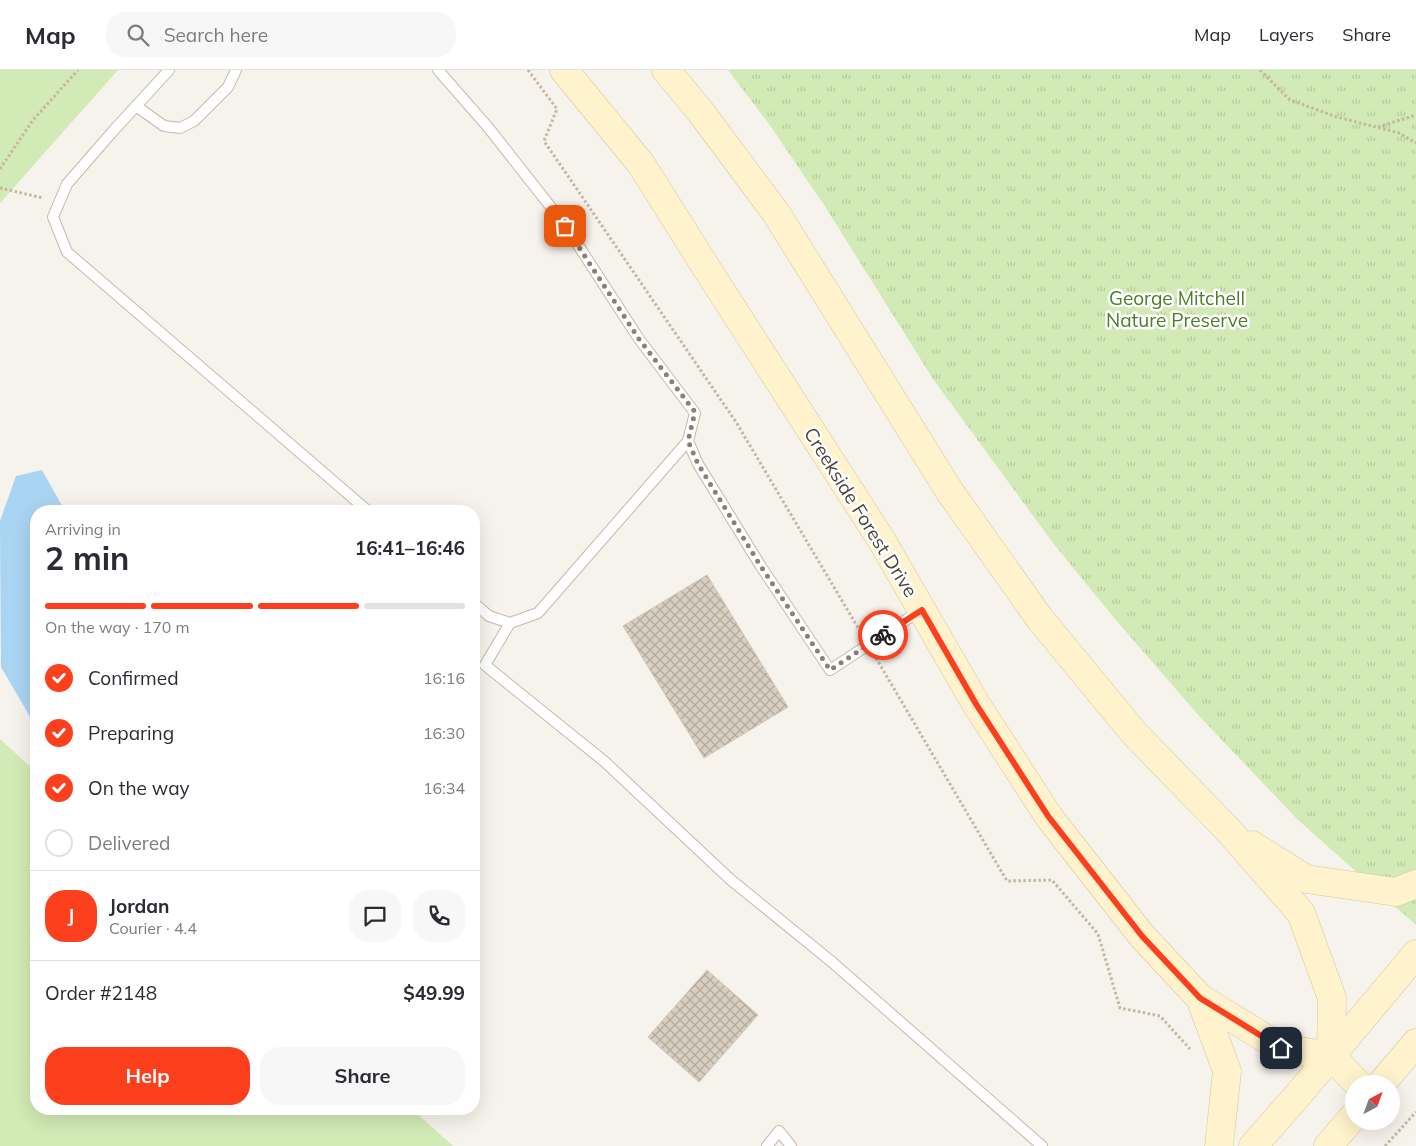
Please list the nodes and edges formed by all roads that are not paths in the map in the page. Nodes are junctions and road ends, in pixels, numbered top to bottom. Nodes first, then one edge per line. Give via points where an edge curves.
1 (169, 70) edge
2 (236, 70) edge
3 (438, 70) edge
4 (564, 70) edge
5 (666, 70) edge
6 (136, 106) junction
7 (688, 441) junction
8 (361, 505) edge
9 (480, 608) edge
10 (922, 610) junction
11 (510, 622) junction
12 (1228, 831) junction
13 (1416, 884) edge
14 (1416, 954) edge
15 (1200, 998) junction
16 (1416, 1043) edge
17 (1330, 1056) junction
18 (1349, 1075) edge
19 (1389, 1075) edge
20 (1345, 1126) edge
21 (767, 1146) edge
22 (791, 1146) edge
23 (1042, 1146) edge
24 (1219, 1146) edge
25 (1253, 1146) edge
26 (1328, 1146) edge

1 - 6 lane
2 - 6 lane via 228,87 194,121 180,128 164,126
3 - 7 lane via 487,126 565,226 639,339 695,412
4 - 10 main road, Creekside Forest Drive via 641,164 882,541
5 - 12 main road via 776,213 950,492 1040,619 1134,733
6 - 8 lane via 67,184 53,217 67,252
7 - 10 lane via 698,464 755,557 830,670
7 - 11 lane via 538,613
9 - 11 lane via 489,616
10 - 15 main road, Creekside Forest Drive via 976,704 1048,816 1142,936
11 - 23 lane via 485,665 605,762 731,880 832,962
12 - 13 main road via 1306,879 1396,892
12 - 17 main road via 1301,913 1332,998
14 - 17 main road
15 - 17 main road, Creekside Forest Drive via 1281,1048
15 - 24 main road, Creekside Forest Drive via 1227,1071
16 - 19 main road
17 - 18 main road
17 - 25 main road
20 - 26 main road
21 - 22 lane via 779,1131

